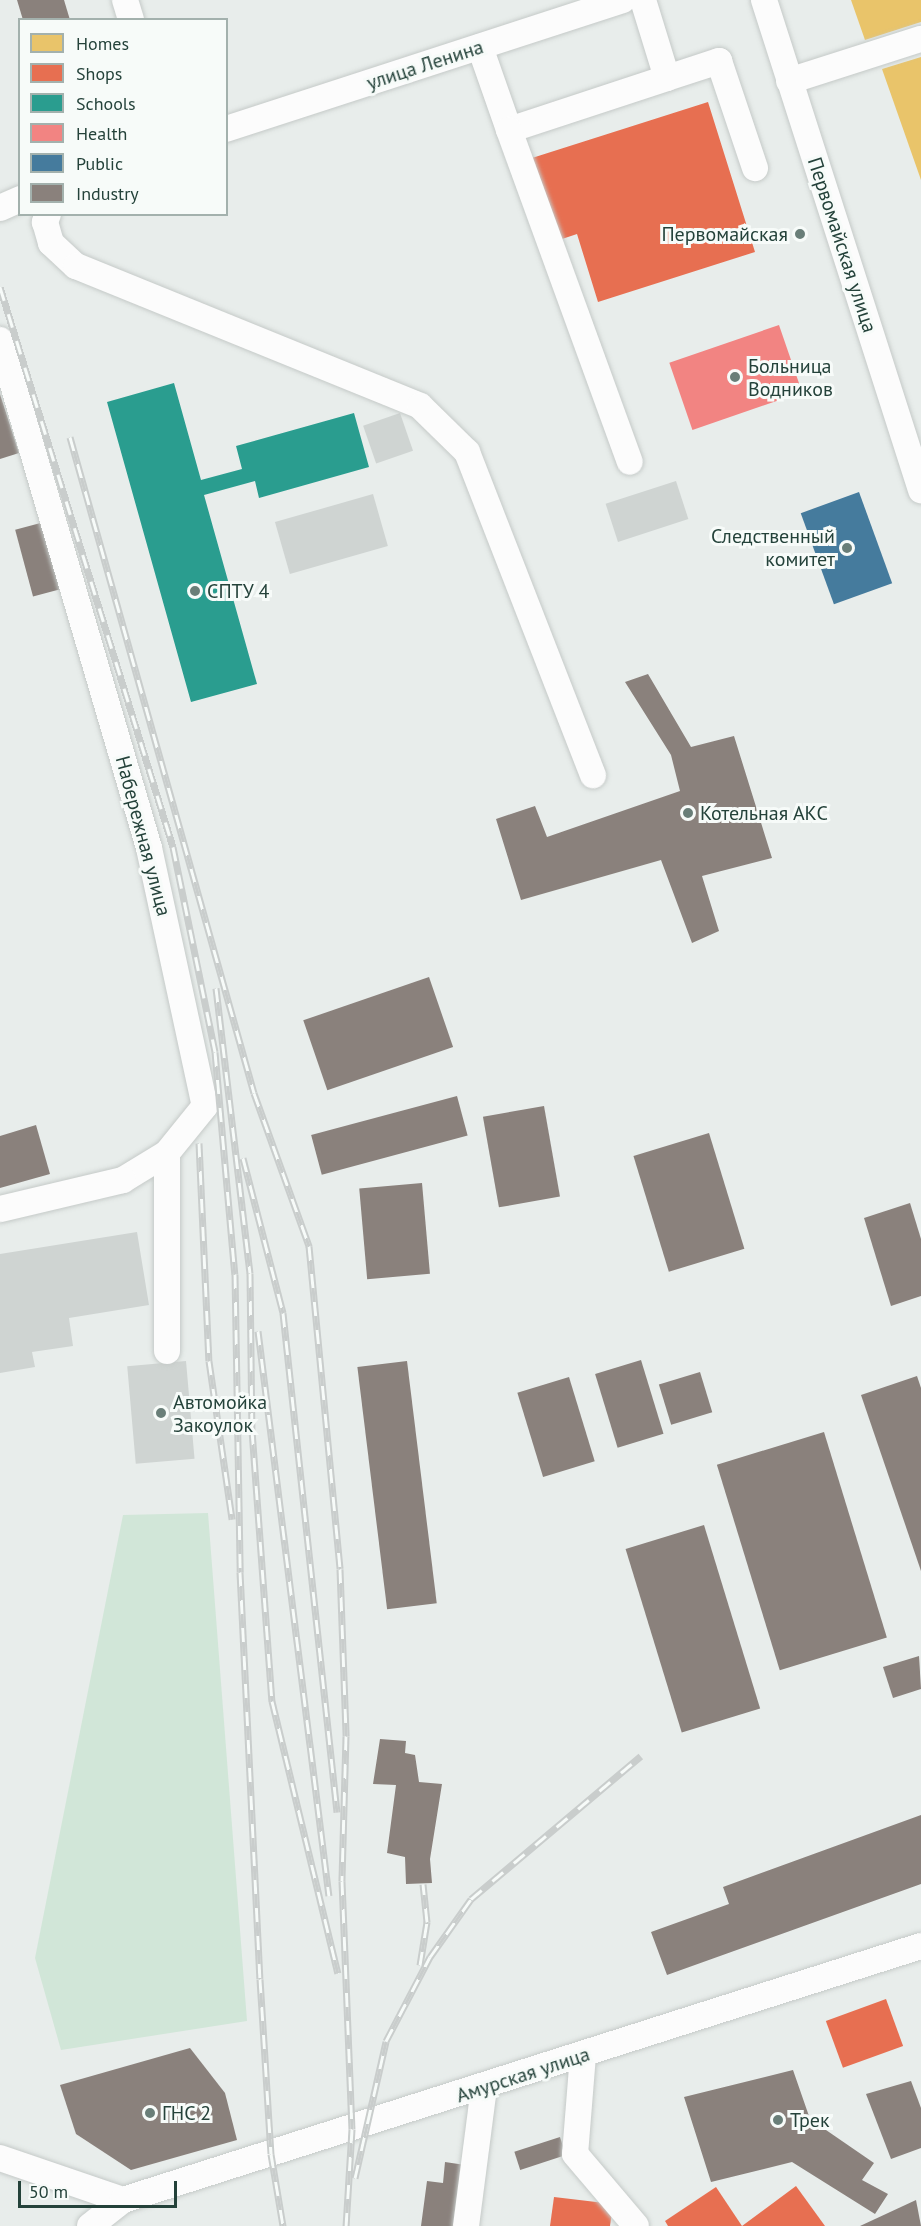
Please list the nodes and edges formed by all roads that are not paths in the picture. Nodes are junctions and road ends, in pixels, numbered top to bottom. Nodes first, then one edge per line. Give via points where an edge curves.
1 (125, 0) edge
2 (623, 0) edge
3 (643, 0) edge
4 (764, 0) edge
5 (130, 18) edge
6 (921, 39) edge
7 (480, 47) junction
8 (667, 78) junction
9 (789, 81) junction
10 (228, 128) edge
11 (509, 130) junction
12 (755, 168) dead end
13 (18, 200) edge
14 (0, 208) edge
15 (47, 216) edge
16 (0, 340) edge
17 (630, 462) dead end
18 (921, 490) edge
19 (593, 776) dead end
20 (167, 1153) junction
21 (0, 1209) edge
22 (167, 1351) dead end
23 (921, 1946) edge
24 (583, 2055) junction
25 (484, 2088) junction
26 (0, 2158) edge
27 (123, 2200) junction
28 (90, 2226) edge
29 (466, 2226) edge
30 (636, 2226) edge

1 - 5 street
2 - 7 street, улица Ленина
3 - 8 street
4 - 9 street, Первомайская улица
6 - 9 street
7 - 10 street, улица Ленина
7 - 11 street
8 - 11 street
8 - 12 street via 719,61
9 - 18 street, Первомайская улица
11 - 17 street
13 - 14 street
15 - 19 street via 45,222 51,243 76,266 420,406 467,452
16 - 20 street, Набережная улица via 149,848 195,1048 205,1106
20 - 21 street, Набережная улица via 123,1180
20 - 22 street
23 - 24 street, Амурская улица
24 - 25 street, Амурская улица
24 - 30 street via 575,2154
25 - 27 street, Амурская улица
25 - 29 street
26 - 27 street
27 - 28 street

